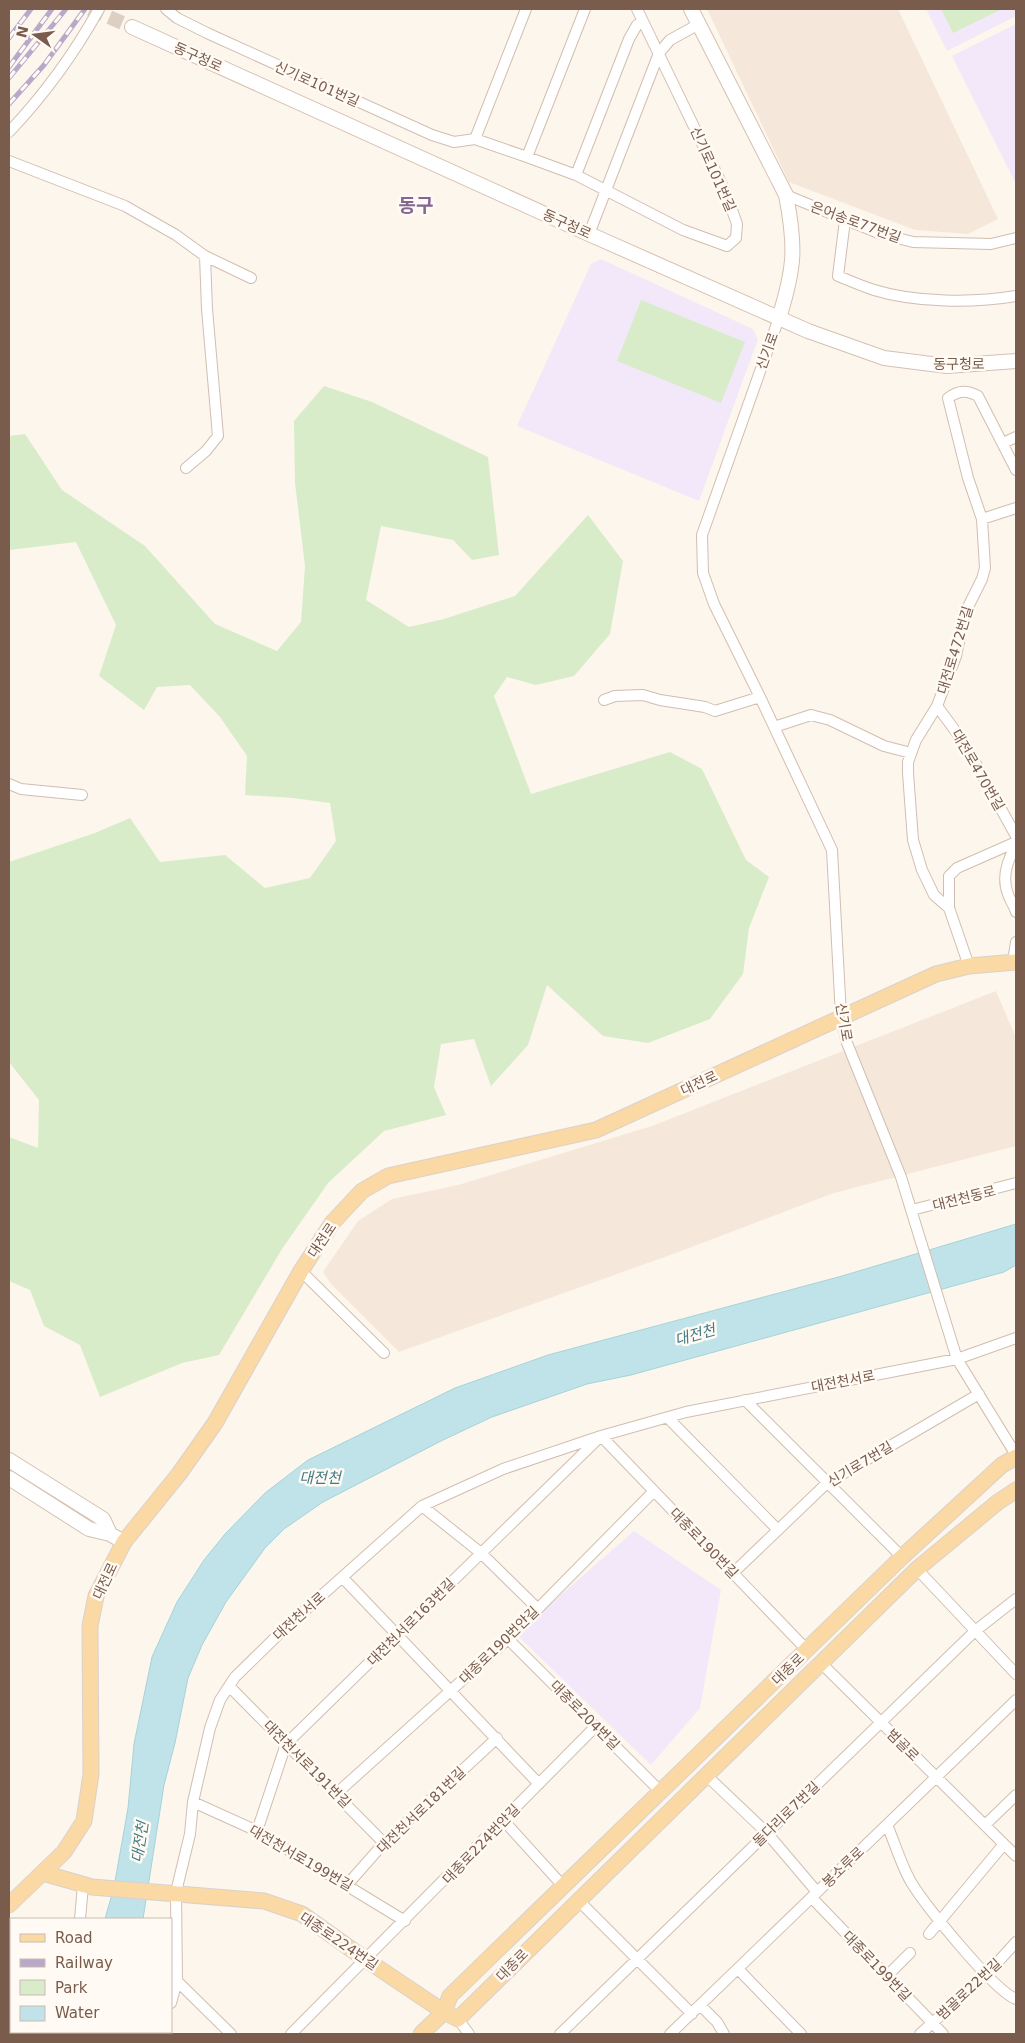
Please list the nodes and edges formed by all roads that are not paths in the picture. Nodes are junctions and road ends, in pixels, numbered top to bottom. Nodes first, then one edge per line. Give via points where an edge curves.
1 (99, 9) edge
2 (166, 9) edge
3 (526, 9) edge
4 (585, 9) edge
5 (637, 9) edge
6 (691, 9) edge
7 (643, 22) junction
8 (699, 24) junction
9 (132, 27) tunnel mouth
10 (660, 53) junction
11 (9, 132) edge
12 (475, 139) junction
13 (527, 157) junction
14 (9, 161) edge
15 (576, 175) junction
16 (606, 191) junction
17 (786, 195) junction
18 (845, 220) junction
19 (588, 234) junction
20 (1015, 241) edge
21 (205, 256) junction
22 (251, 278) dead end
23 (1016, 296) edge
24 (779, 318) junction
25 (1016, 361) edge
26 (1016, 437) edge
27 (1003, 443) junction
28 (186, 468) dead end
29 (1016, 470) edge
30 (1016, 508) edge
31 (982, 519) junction
32 (760, 697) junction
33 (604, 700) dead end
34 (937, 706) junction
35 (774, 727) junction
36 (911, 753) junction
37 (9, 784) edge
38 (82, 795) dead end
39 (1016, 836) edge
40 (1016, 843) edge
41 (949, 908) junction
42 (1016, 912) edge
43 (1016, 942) edge
44 (1015, 962) edge
45 (969, 966) junction
46 (841, 1016) junction
47 (1016, 1183) edge
48 (912, 1210) junction
49 (301, 1271) junction
50 (1016, 1338) edge
51 (384, 1353) dead end
52 (957, 1358) junction
53 (979, 1394) junction
54 (745, 1400) junction
55 (668, 1418) junction
56 (601, 1436) junction
57 (1016, 1456) edge
58 (9, 1460) edge
59 (9, 1478) edge
60 (827, 1482) junction
61 (1016, 1490) edge
62 (654, 1491) junction
63 (422, 1506) junction
64 (778, 1530) junction
65 (110, 1534) junction
66 (124, 1542) junction
67 (481, 1553) junction
68 (902, 1557) junction
69 (917, 1570) junction
70 (733, 1573) junction
71 (342, 1577) junction
72 (1016, 1599) edge
73 (537, 1608) junction
74 (975, 1631) junction
75 (398, 1636) junction
76 (508, 1639) junction
77 (807, 1650) junction
78 (822, 1664) junction
79 (1016, 1674) edge
80 (229, 1686) junction
81 (452, 1691) junction
82 (1016, 1700) edge
83 (881, 1722) junction
84 (596, 1726) junction
85 (496, 1738) junction
86 (286, 1744) junction
87 (707, 1776) junction
88 (936, 1777) junction
89 (538, 1784) junction
90 (661, 1792) junction
91 (337, 1793) junction
92 (1016, 1794) edge
93 (193, 1802) junction
94 (504, 1822) junction
95 (887, 1825) junction
96 (985, 1826) junction
97 (257, 1831) junction
98 (767, 1833) junction
99 (384, 1844) junction
100 (1004, 1844) junction
101 (1016, 1856) edge
102 (43, 1873) junction
103 (347, 1885) junction
104 (87, 1886) junction
105 (563, 1886) junction
106 (170, 1892) junction
107 (814, 1895) junction
108 (578, 1900) junction
109 (9, 1905) edge
110 (80, 1918) edge
111 (405, 1921) junction
112 (939, 1922) junction
113 (929, 1934) dead end
114 (1016, 1942) edge
115 (910, 1953) dead end
116 (637, 1959) junction
117 (365, 1960) junction
118 (738, 1969) junction
119 (987, 1974) junction
120 (887, 1976) junction
121 (177, 1981) junction
122 (172, 1999) edge
123 (1016, 1999) edge
124 (700, 2005) junction
125 (444, 2012) junction
126 (692, 2014) junction
127 (458, 2019) junction
128 (932, 2023) junction
129 (231, 2034) edge
130 (291, 2034) edge
131 (421, 2034) edge
132 (469, 2034) edge
133 (560, 2034) edge
134 (670, 2034) edge
135 (724, 2034) edge
136 (801, 2034) edge
137 (920, 2034) edge
138 (943, 2034) edge

1 - 11 street via 63,67
2 - 12 street, 신기로101번길 via 207,34 432,135 454,142
3 - 12 street
4 - 13 street
5 - 7 street
6 - 8 main road, 신기로
7 - 10 street
7 - 15 street via 629,39
8 - 10 street via 670,40
8 - 17 main road, 신기로
9 - 19 main road, 동구청로
10 - 16 street
10 - 16 street, 신기로101번길 via 726,193 736,224 736,238 727,246 710,241
12 - 13 street, 신기로101번길
13 - 15 street, 신기로101번길
14 - 21 street via 125,206
15 - 16 street, 신기로101번길
16 - 19 street
17 - 18 street, 은어송로77번길
17 - 24 main road, 신기로 via 794,259
18 - 20 street, 은어송로77번길 via 913,242 954,245
18 - 23 street via 838,276 876,290 936,300
19 - 24 main road, 동구청로
21 - 22 street
21 - 28 street via 218,436
24 - 25 main road, 동구청로 via 884,358 947,366
24 - 32 street, 신기로 via 702,535 703,573 714,604
26 - 27 street
27 - 29 street
27 - 31 street, 대전로472번길 via 978,396 964,391 948,398
30 - 31 street
31 - 34 street, 대전로472번길 via 985,568 965,613 956,656
32 - 33 street via 715,711 705,706 642,695 615,696
32 - 35 street, 신기로
34 - 36 street, 대전로472번길
34 - 39 street, 대전로470번길 via 965,744
35 - 36 street via 811,715 830,720 884,746
35 - 46 street, 신기로 via 832,850
36 - 41 street, 대전로472번길 via 908,773 913,840 929,886
37 - 38 street via 21,789
40 - 41 street via 957,868 949,876
40 - 42 street via 1008,858 1006,883
41 - 45 street, 대전로472번길
43 - 44 street
44 - 45 main road, 대전로
45 - 46 main road, 대전로 via 936,974
46 - 48 street, 신기로 via 847,1043
46 - 49 main road, 대전로 via 596,1130 388,1176 362,1191 338,1216
47 - 48 street, 대전천동로
48 - 52 street, 신기로
49 - 51 street
49 - 66 main road, 대전로 via 216,1423
50 - 52 street, 대전천서로
52 - 53 street, 신기로
52 - 54 street, 대전천서로
53 - 57 street, 신기로
53 - 60 street, 신기로7번길
54 - 55 street, 대전천서로
54 - 60 street
55 - 56 street, 대전천서로
55 - 64 street
56 - 62 street, 대종로190번길
56 - 63 street, 대전천서로 via 502,1469
56 - 67 street, 대전천서로163번길
57 - 68 main road, 대종로 via 1002,1465
58 - 65 main road via 103,1518
59 - 65 main road via 89,1529
60 - 64 street, 신기로7번길
60 - 68 street
61 - 69 main road, 대종로
62 - 70 street, 대종로190번길
62 - 73 street, 대종로190번안길
63 - 67 street
63 - 71 street, 대전천서로
64 - 70 street, 신기로7번길
65 - 66 main road
66 - 102 main road, 대전로 via 96,1596 90,1626 91,1774 84,1821 64,1852
67 - 73 street
67 - 75 street, 대전천서로163번길
68 - 77 main road, 대종로
69 - 74 street
69 - 78 main road, 대종로
70 - 77 street, 대종로190번길
71 - 75 street
71 - 80 street, 대전천서로 via 284,1629
72 - 74 street, 돌다리로7번길
73 - 76 street, 대종로190번안길
74 - 79 street
74 - 83 street, 돌다리로7번길
75 - 81 street
75 - 86 street, 대전천서로163번길
76 - 81 street, 대종로190번안길
76 - 84 street, 대종로204번길
77 - 90 main road, 대종로
78 - 83 street, 범골로
78 - 87 main road, 대종로
80 - 86 street, 대전천서로191번길
80 - 93 street, 대전천서로 via 210,1728
81 - 85 street
81 - 91 street, 대종로190번안길
82 - 88 street, 봉소루로
83 - 88 street, 범골로
83 - 98 street, 돌다리로7번길
84 - 89 street, 대종로224번안길
84 - 90 street, 대종로204번길
85 - 89 street
85 - 99 street, 대전천서로181번길
86 - 91 street, 대전천서로191번길
86 - 97 street, 대전천서로163번길
87 - 98 street, 대종로199번길
87 - 108 main road, 대종로
88 - 95 street, 봉소루로
88 - 96 street, 범골로
89 - 94 street, 대종로224번안길
90 - 105 main road, 대종로
91 - 99 street, 대전천서로191번길
92 - 96 street
93 - 97 street, 대전천서로199번길
93 - 106 street, 대전천서로 via 190,1834
94 - 105 street
94 - 111 street, 대종로224번안길
95 - 107 street, 봉소루로
95 - 112 street via 910,1880
96 - 100 street, 범골로
97 - 103 street, 대전천서로199번길
98 - 107 street, 대종로199번길
98 - 116 street, 돌다리로7번길
99 - 103 street, 대전천서로181번길
100 - 101 street, 범골로
100 - 112 street
102 - 104 main road
102 - 109 main road, 대전로
103 - 111 street, 대전천서로199번길
104 - 106 main road, 대종로224번길
104 - 110 street
105 - 125 main road, 대종로 via 450,1996
106 - 117 main road, 대종로224번길 via 264,1901 302,1914
106 - 121 street, 대전천서로
107 - 118 street, 봉소루로
107 - 120 street, 대종로199번길
108 - 116 street
108 - 127 main road, 대종로
111 - 117 street, 대종로224번안길
112 - 113 street
112 - 119 street
114 - 119 street, 범골로22번길
115 - 120 street
116 - 126 street
116 - 133 street, 돌다리로7번길
117 - 125 main road, 대종로224번길
117 - 130 street, 대종로224번안길
118 - 124 street, 봉소루로
118 - 136 street
119 - 123 street
119 - 128 street, 범골로22번길
120 - 128 street, 대종로199번길
121 - 122 street, 대전천서로
121 - 129 street
124 - 126 street, 봉소루로
124 - 135 street
125 - 127 main road
125 - 131 main road, 대종로
126 - 134 street, 봉소루로
127 - 132 street
128 - 137 street, 범골로22번길
128 - 138 street, 대종로199번길

